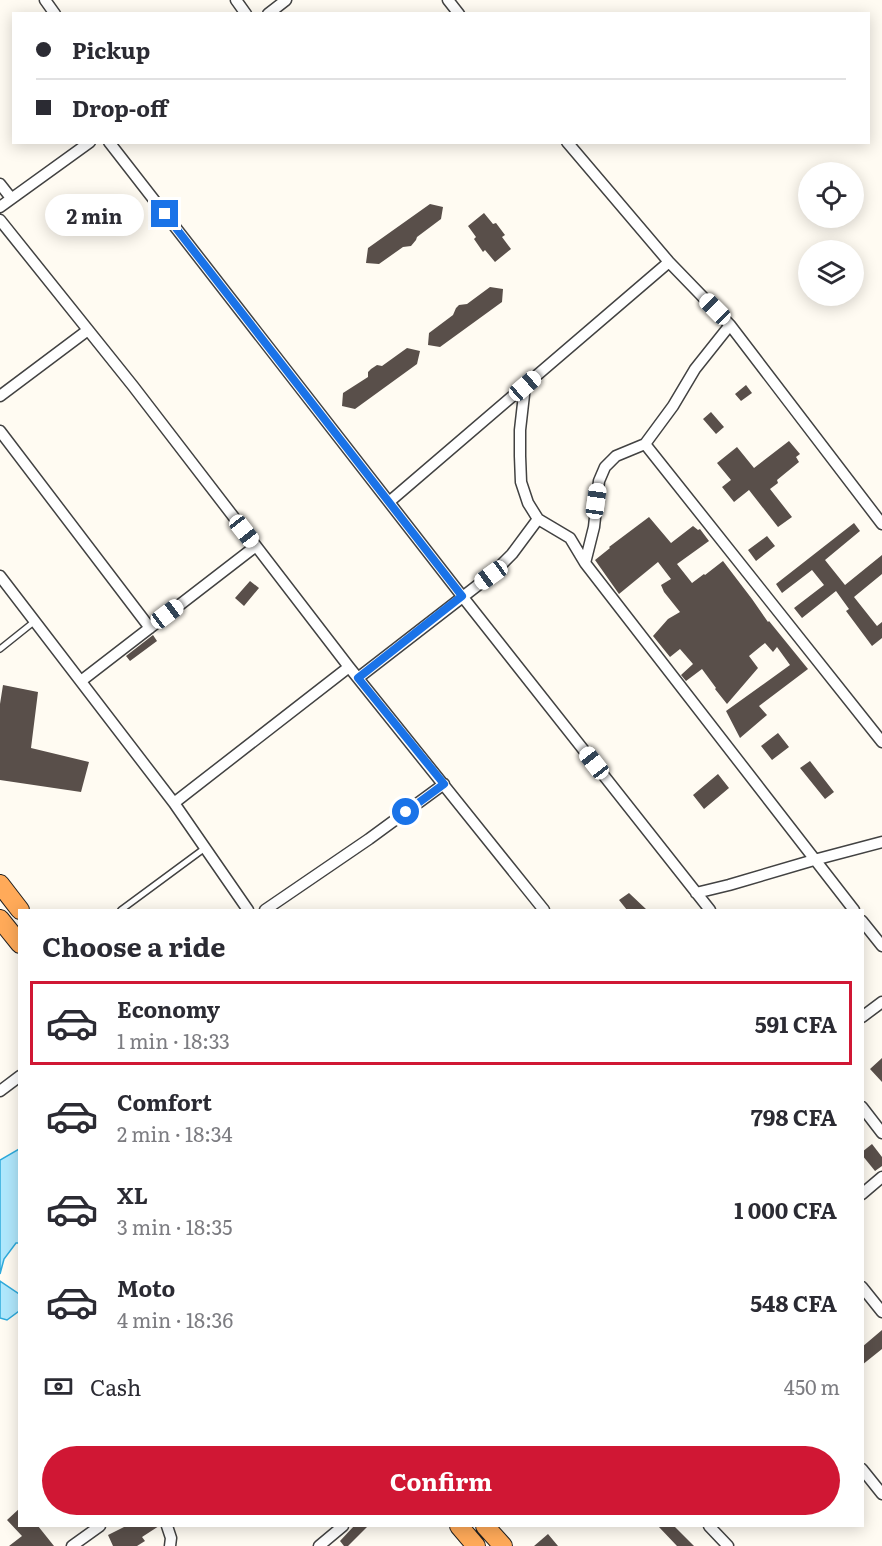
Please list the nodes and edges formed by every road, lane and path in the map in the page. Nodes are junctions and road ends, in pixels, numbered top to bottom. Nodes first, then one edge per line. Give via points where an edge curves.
1 (286, 0) edge
2 (448, 0) edge
3 (271, 12) edge
4 (457, 12) edge
5 (87, 144) edge
6 (111, 144) edge
7 (569, 144) edge
8 (0, 184) edge
9 (11, 198) junction
10 (0, 207) edge
11 (0, 220) edge
12 (669, 262) junction
13 (730, 325) junction
14 (88, 330) junction
15 (525, 386) junction
16 (0, 396) edge
17 (0, 431) edge
18 (645, 444) junction
19 (389, 502) junction
20 (538, 519) junction
21 (882, 524) edge
22 (256, 546) junction
23 (585, 563) junction
24 (0, 576) edge
25 (462, 596) junction
26 (35, 621) junction
27 (150, 628) junction
28 (0, 648) edge
29 (349, 667) junction
30 (358, 678) junction
31 (81, 681) junction
32 (882, 742) edge
33 (444, 784) junction
34 (174, 803) junction
35 (882, 842) edge
36 (204, 848) junction
37 (814, 860) junction
38 (0, 884) edge
39 (696, 892) junction
40 (19, 909) edge
41 (122, 909) edge
42 (247, 909) edge
43 (266, 909) edge
44 (543, 909) edge
45 (709, 909) edge
46 (853, 909) edge
47 (0, 919) edge
48 (864, 924) edge
49 (18, 942) edge
50 (882, 946) edge
51 (882, 1002) edge
52 (864, 1016) edge
53 (18, 1078) edge
54 (0, 1091) edge
55 (864, 1110) edge
56 (882, 1132) edge
57 (882, 1177) edge
58 (864, 1192) edge
59 (864, 1290) edge
60 (882, 1312) edge
61 (864, 1472) edge
62 (882, 1494) edge
63 (98, 1527) edge
64 (167, 1527) edge
65 (342, 1527) edge
66 (460, 1527) edge
67 (486, 1527) edge
68 (713, 1527) edge
69 (72, 1546) edge
70 (170, 1546) edge
71 (320, 1546) edge
72 (476, 1546) edge
73 (504, 1546) edge
74 (728, 1546) edge

1 - 3 street
2 - 4 street
5 - 9 street
6 - 19 street
7 - 12 street
8 - 9 street
9 - 10 street
11 - 14 street
12 - 13 street
12 - 15 street
13 - 18 street via 694,369
13 - 21 street
14 - 16 street
14 - 22 street
15 - 19 street
15 - 20 street via 520,430 521,482
17 - 27 street
18 - 23 street via 616,456 605,467 599,481
18 - 32 street
19 - 25 street
20 - 23 street via 570,538
20 - 25 street via 512,554
22 - 27 street
22 - 29 street
23 - 37 street
24 - 26 street
25 - 30 street
25 - 39 street
26 - 28 lane
26 - 31 street
27 - 31 street
29 - 30 street
29 - 34 street
30 - 33 street
31 - 34 street
33 - 43 street
33 - 44 street
34 - 36 street
35 - 37 street
36 - 41 lane
36 - 42 street
37 - 39 street
37 - 46 street
38 - 40 highway
39 - 45 street
47 - 49 highway
48 - 50 street
51 - 52 street
53 - 54 street
55 - 56 street
57 - 58 street
59 - 60 street
61 - 62 street
63 - 69 street
64 - 70 street
65 - 71 street
66 - 72 highway
67 - 73 highway
68 - 74 street

